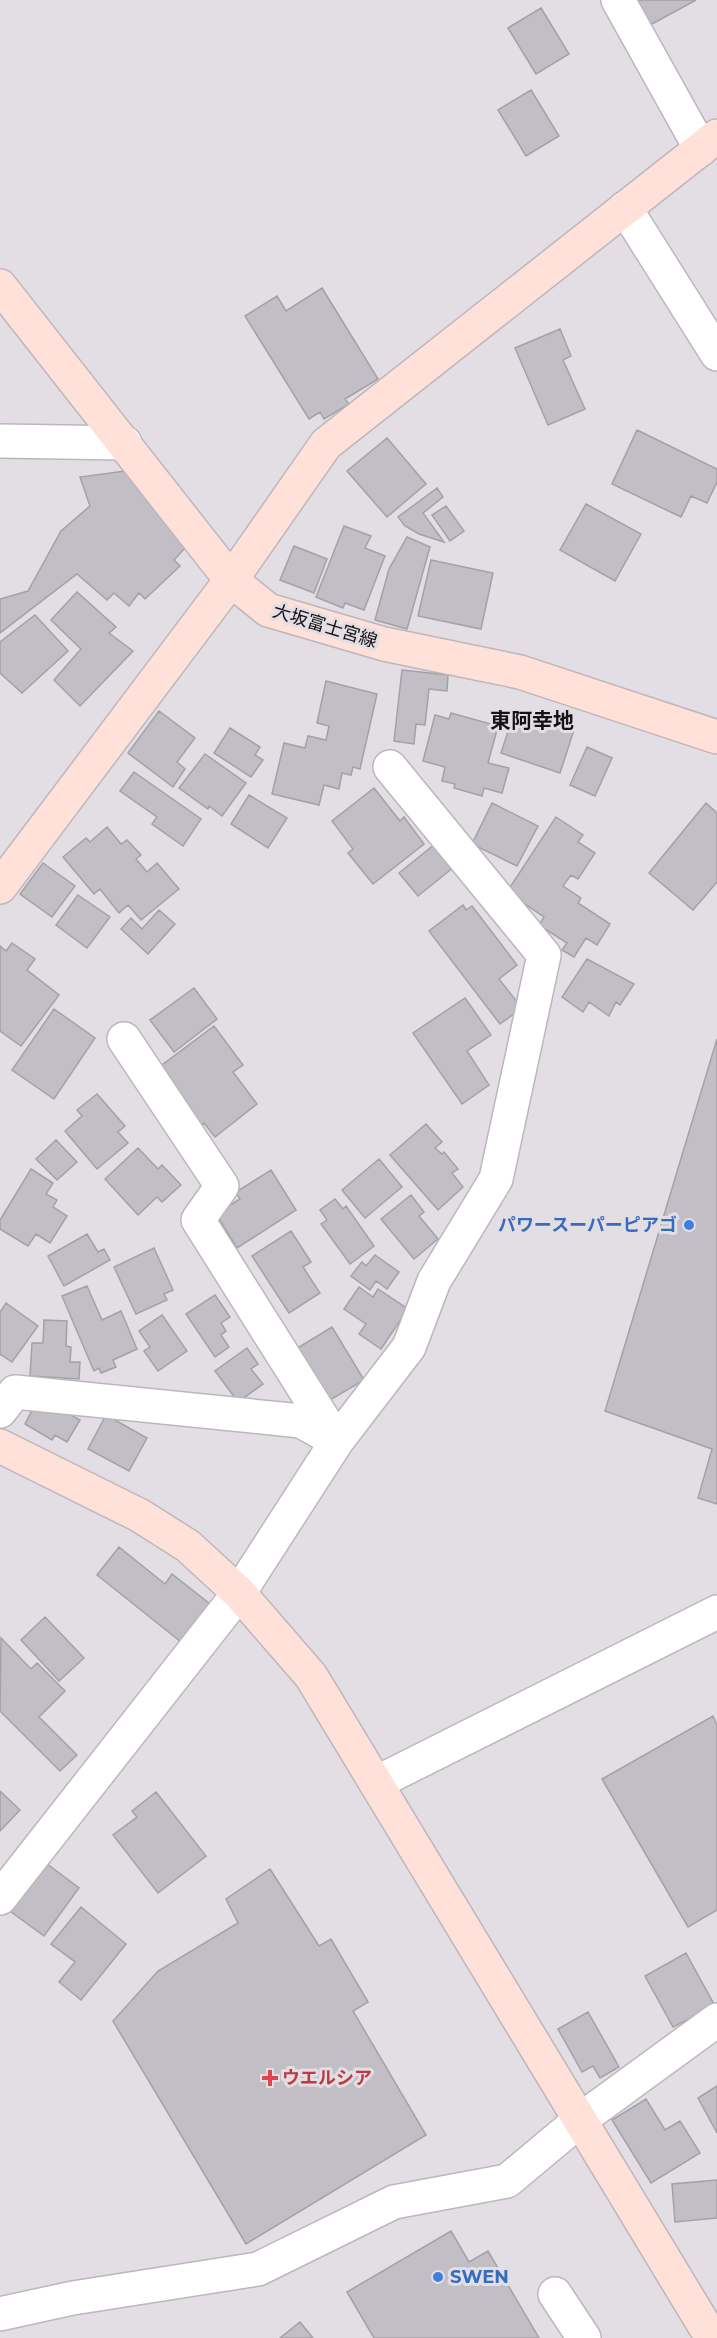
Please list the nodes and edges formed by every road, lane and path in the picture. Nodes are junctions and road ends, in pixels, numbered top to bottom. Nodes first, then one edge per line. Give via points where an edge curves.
1 (618, 0) edge
2 (709, 142) edge
3 (625, 208) junction
4 (0, 286) edge
5 (717, 354) edge
6 (0, 441) edge
7 (125, 443) junction
8 (231, 580) junction
9 (717, 737) edge
10 (390, 767) dead end
11 (0, 887) edge
12 (124, 1039) dead end
13 (0, 1411) edge
14 (337, 1441) junction
15 (0, 1446) edge
16 (239, 1593) junction
17 (717, 1612) edge
18 (376, 1783) junction
19 (0, 1898) edge
20 (717, 2020) edge
21 (580, 2120) junction
22 (555, 2294) dead end
23 (2, 2311) edge
24 (584, 2338) edge
25 (712, 2338) edge

1 - 2 street
2 - 3 street
3 - 5 street
3 - 8 street via 327,444
4 - 7 street, 大坂富士宮線
6 - 7 street
7 - 8 street, 大坂富士宮線
8 - 9 street, 大坂富士宮線 via 268,610 384,644 520,672
8 - 11 street
10 - 14 street via 544,956 496,1179 434,1281 409,1347
12 - 14 street via 222,1186 198,1220
13 - 14 street via 15,1392 301,1421
14 - 16 street
15 - 16 street via 139,1515 188,1546
16 - 18 street via 311,1676
16 - 19 street
17 - 18 street
18 - 21 street
20 - 21 street
21 - 23 street via 507,2181 394,2202 258,2270
21 - 25 street
22 - 24 street

